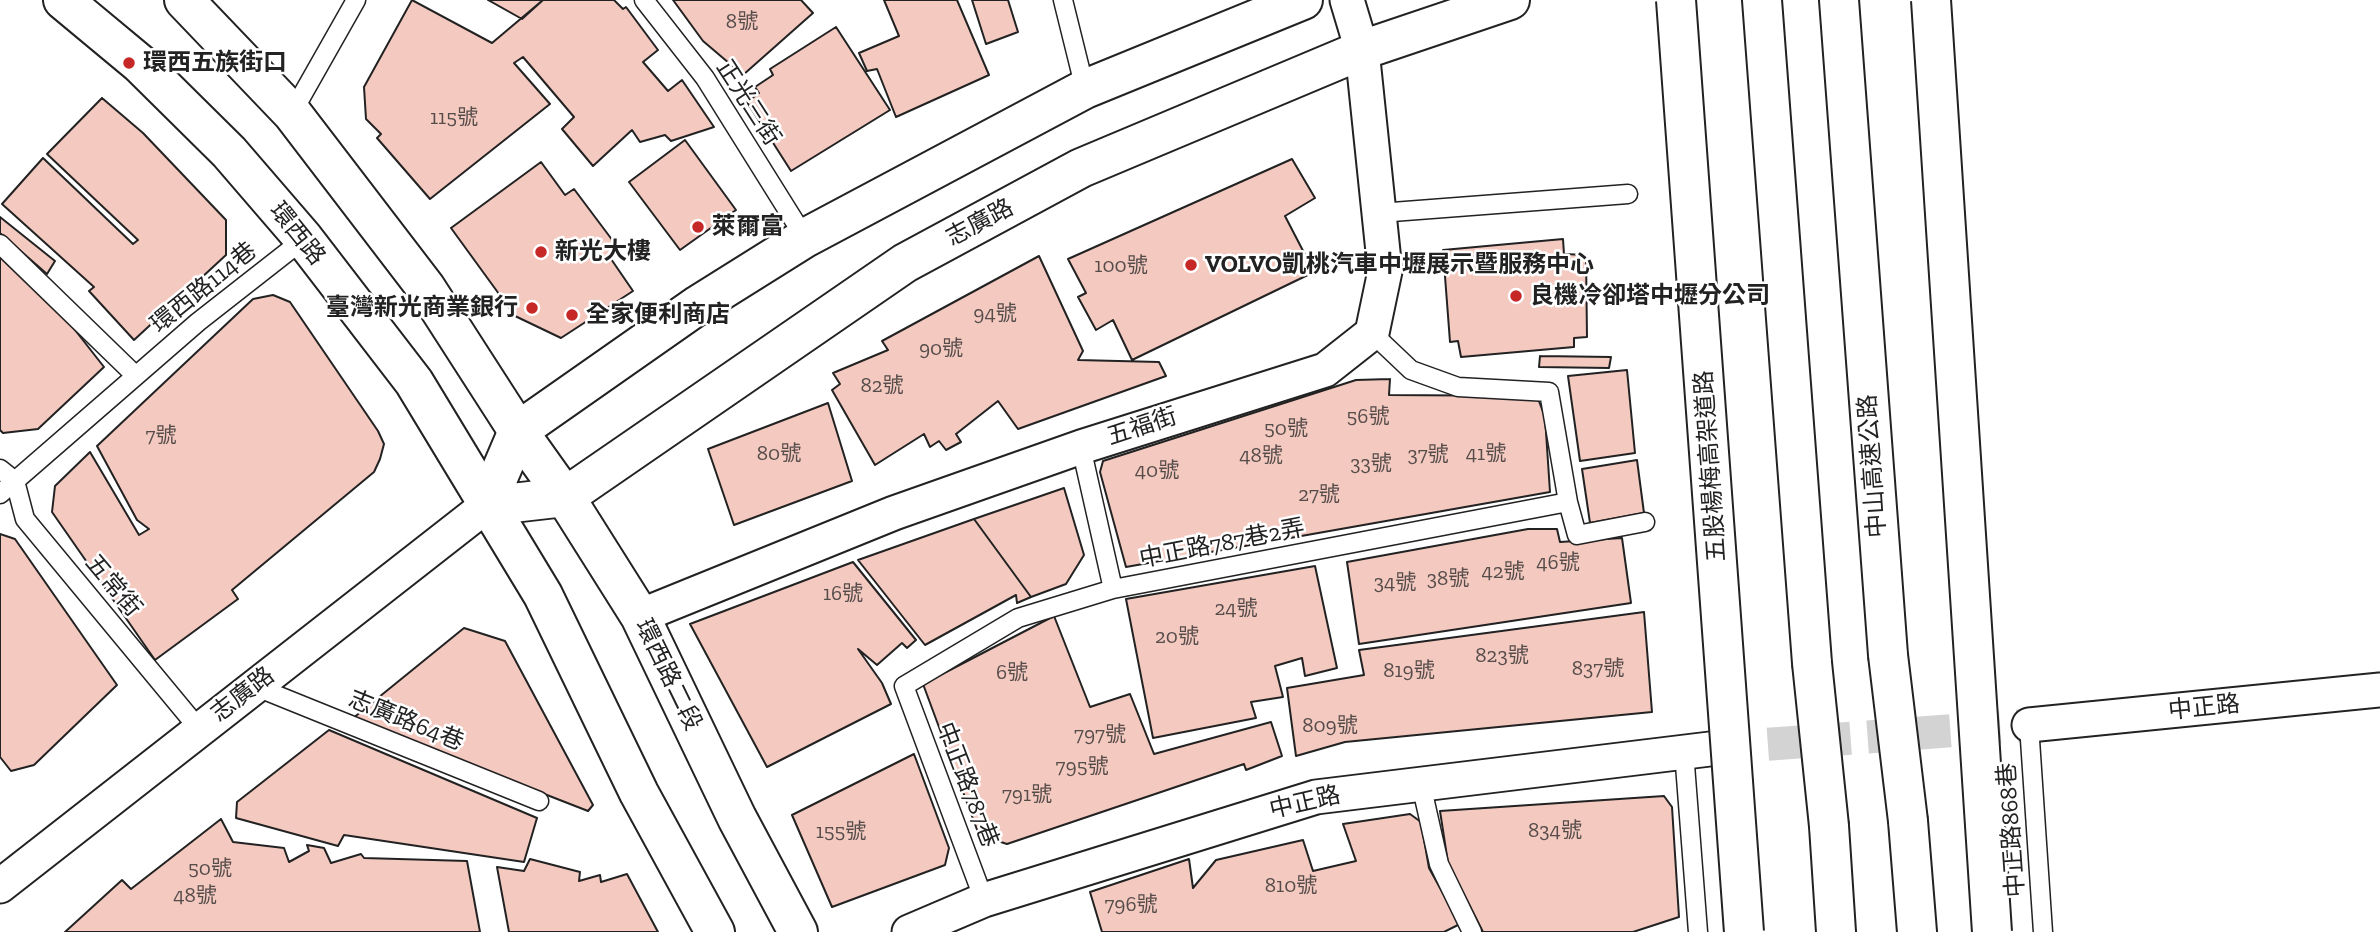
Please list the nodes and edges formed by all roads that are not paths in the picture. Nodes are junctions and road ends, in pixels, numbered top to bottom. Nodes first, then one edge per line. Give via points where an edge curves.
1 (63, 0) edge
2 (184, 0) edge
3 (356, 0) edge
4 (644, 0) edge
5 (1063, 0) edge
6 (1303, 0) edge
7 (1347, 0) edge
8 (1510, 0) edge
9 (1676, 0) edge
10 (1762, 0) edge
11 (1931, 0) edge
12 (1840, 18) edge
13 (1362, 50) junction
14 (1085, 89) junction
15 (292, 113) junction
16 (1628, 194) dead end
17 (1379, 213) junction
18 (805, 238) junction
19 (304, 239) junction
20 (0, 244) edge
21 (1372, 333) junction
22 (136, 376) junction
23 (518, 430) junction
24 (1081, 447) junction
25 (0, 469) edge
26 (15, 481) junction
27 (0, 494) edge
28 (565, 497) junction
29 (1568, 502) junction
30 (486, 506) junction
31 (1645, 522) dead end
32 (1113, 589) junction
33 (639, 616) junction
34 (254, 686) junction
35 (904, 686) joint
36 (2380, 690) edge
37 (2029, 725) joint
38 (200, 729) junction
39 (1718, 748) tunnel mouth
40 (1684, 752) junction
41 (1421, 784) junction
42 (539, 801) dead end
43 (0, 886) edge
44 (984, 900) junction
45 (715, 932) edge
46 (797, 932) edge
47 (909, 932) edge
48 (1472, 932) edge
49 (1698, 932) edge
50 (1744, 932) edge
51 (1836, 932) edge
52 (1917, 932) edge
53 (1992, 932) edge
54 (2043, 932) edge

1 - 19 main road, 環西路 via 150,74 229,152
2 - 15 main road
3 - 15 lane
4 - 18 lane, 正光三街 via 705,78
5 - 14 lane
6 - 14 main road
7 - 13 street
8 - 13 main road, 志廣路
9 - 50 main road, 五股楊梅高架道路, bridge
10 - 51 main road, bridge
11 - 53 main road, bridge
12 - 52 main road, 中山高速公路, bridge via 1888,655
13 - 17 street
13 - 28 main road, 志廣路 via 1081,168 905,264
14 - 18 main road
15 - 23 main road via 426,288
16 - 17 lane
17 - 21 street via 1385,271
18 - 23 main road via 698,305
19 - 22 lane, 環西路114巷
19 - 30 main road, 環西路 via 414,382
20 - 22 lane
21 - 24 street, 五福街 via 1325,370
21 - 29 lane via 1411,370 1458,387 1549,392
22 - 26 lane, 環西路114巷
23 - 28 main road, 環西路二段
23 - 30 main road, 志廣路
24 - 32 lane
24 - 33 street, 五福街 via 894,513
25 - 26 lane
26 - 27 lane, 環西路114巷
26 - 38 lane, 五常街 via 25,519
28 - 30 main road, 志廣路
28 - 33 main road, 環西路二段
29 - 31 lane via 1577,535
29 - 32 lane, 中正路787巷2弄
30 - 34 street, 志廣路
30 - 45 main road via 543,595 639,793
32 - 35 lane, 中正路787巷2弄 via 1018,618
33 - 46 main road, 環西路二段
34 - 38 street, 志廣路
34 - 42 lane, 志廣路64巷
35 - 44 lane, 中正路787巷
36 - 37 street, 中正路
37 - 54 lane, 中正路868巷
38 - 43 street, 志廣路
39 - 40 street, 中正路
40 - 41 street, 中正路
40 - 49 lane
41 - 44 street, 中正路 via 1316,797
41 - 48 lane via 1440,864
44 - 47 street, 中正路

